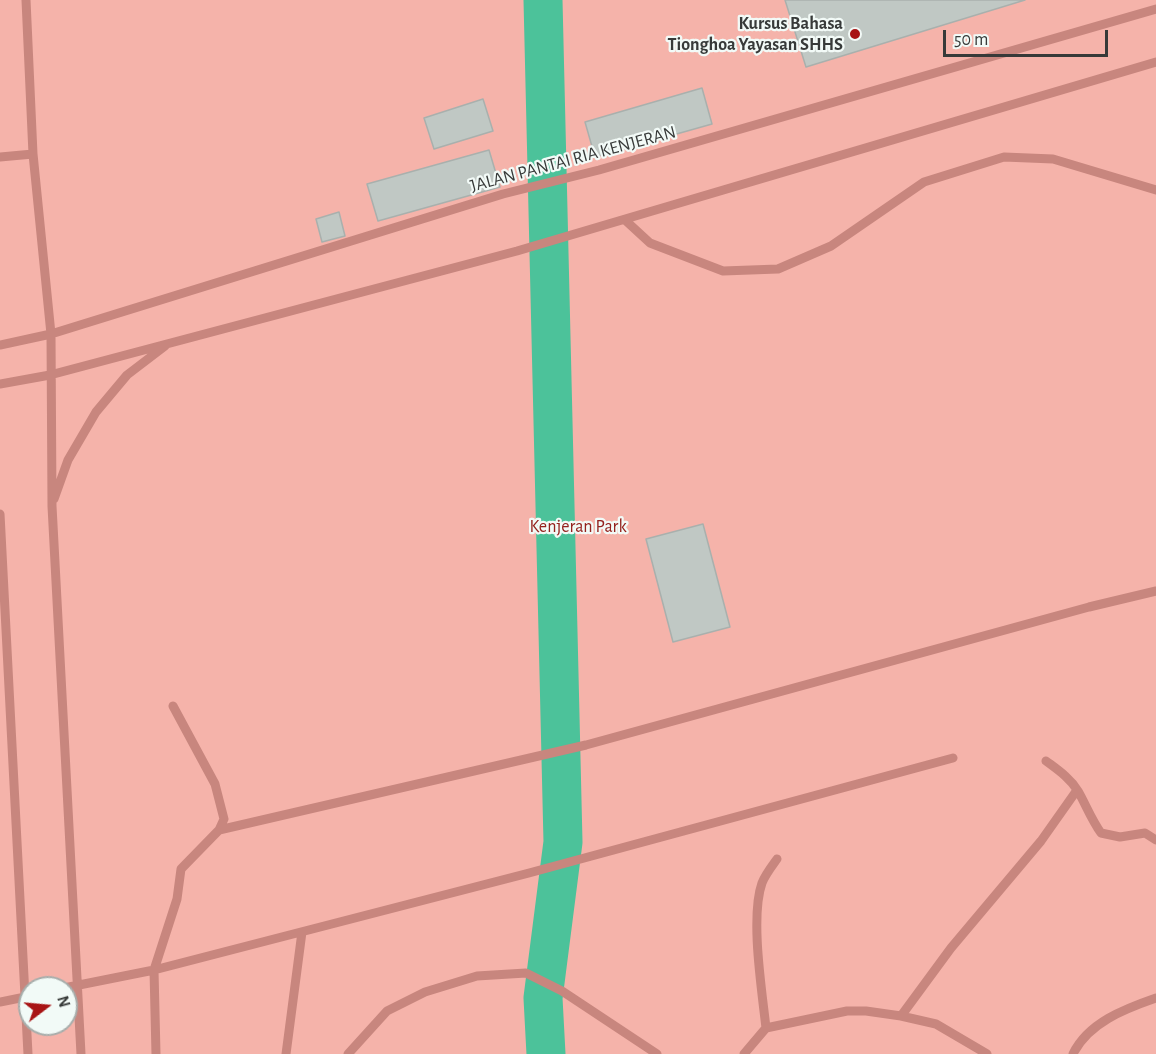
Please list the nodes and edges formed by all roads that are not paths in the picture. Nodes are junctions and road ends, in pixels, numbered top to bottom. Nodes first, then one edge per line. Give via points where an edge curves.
1 (26, 0) edge
2 (1156, 9) edge
3 (1156, 62) edge
4 (33, 154) junction
5 (0, 157) edge
6 (1156, 190) edge
7 (625, 220) junction
8 (51, 334) junction
9 (169, 343) junction
10 (0, 345) edge
11 (50, 375) junction
12 (0, 384) edge
13 (52, 506) junction
14 (0, 514) edge
15 (1156, 591) edge
16 (173, 706) dead end
17 (953, 758) dead end
18 (1046, 761) dead end
19 (1077, 790) junction
20 (219, 830) junction
21 (1156, 840) edge
22 (777, 859) dead end
23 (302, 932) junction
24 (154, 970) junction
25 (26, 976) edge
26 (78, 976) edge
27 (78, 985) joint
28 (18, 998) edge
29 (1156, 998) edge
30 (0, 1002) edge
31 (901, 1016) junction
32 (766, 1028) junction
33 (28, 1036) edge
34 (28, 1054) edge
35 (81, 1054) edge
36 (156, 1054) edge
37 (286, 1054) edge
38 (348, 1054) edge
39 (657, 1054) edge
40 (744, 1054) edge
41 (987, 1054) edge
42 (1073, 1054) edge

1 - 4 lane
2 - 8 lane, JALAN PANTAI RIA KENJERAN via 599,170 503,194
3 - 7 lane
4 - 5 lane
4 - 8 lane
6 - 7 lane via 1053,159 1004,157 924,182 831,246 778,268 723,271 650,243
7 - 9 lane
8 - 10 lane, JALAN PANTAI RIA KENJERAN
8 - 11 lane
9 - 11 lane
9 - 13 lane via 127,375 96,412 68,460
11 - 12 lane
11 - 13 lane
13 - 26 lane
14 - 25 lane
15 - 20 lane via 586,745
16 - 20 lane via 215,784 224,819
17 - 23 lane
18 - 19 lane
19 - 21 lane via 1101,833 1120,837 1144,833
19 - 31 lane
20 - 24 lane via 181,869 177,899
22 - 32 lane via 762,882 757,907
23 - 24 lane
23 - 37 lane
24 - 27 lane
24 - 36 lane
27 - 35 lane
28 - 30 lane
29 - 42 lane via 1093,1028
31 - 32 lane via 847,1011
31 - 41 lane via 936,1024
32 - 40 lane
33 - 34 lane
38 - 39 lane via 387,1011 425,992 477,976 526,973 562,991

